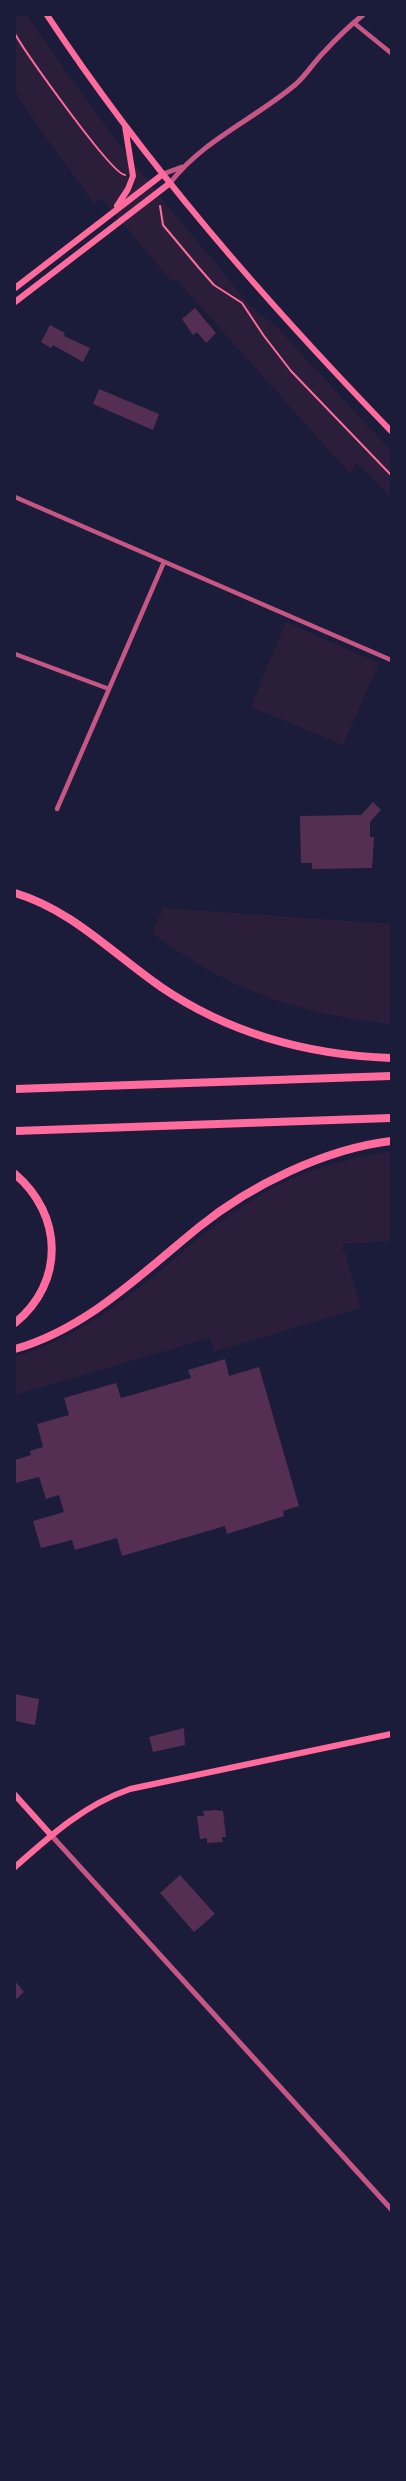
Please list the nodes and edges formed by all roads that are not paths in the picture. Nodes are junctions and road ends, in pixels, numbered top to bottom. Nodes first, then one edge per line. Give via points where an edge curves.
1 (47, 15) edge
2 (363, 15) edge
3 (354, 22) junction
4 (391, 53) edge
5 (125, 125) junction
6 (183, 166) junction
7 (163, 174) junction
8 (170, 183) junction
9 (114, 211) junction
10 (15, 288) edge
11 (15, 302) edge
12 (391, 431) edge
13 (15, 497) edge
14 (164, 562) junction
15 (15, 654) edge
16 (391, 660) edge
17 (109, 689) junction
18 (57, 809) dead end
19 (15, 893) edge
20 (391, 1058) edge
21 (391, 1076) edge
22 (15, 1089) edge
23 (391, 1118) edge
24 (15, 1131) edge
25 (391, 1141) edge
26 (15, 1174) edge
27 (15, 1323) edge
28 (15, 1349) edge
29 (391, 1734) edge
30 (15, 1795) edge
31 (51, 1835) junction
32 (15, 1867) edge
33 (391, 2209) edge

1 - 5 main road
2 - 3 street
3 - 4 street
3 - 6 street via 298,82
5 - 7 main road
5 - 9 main road via 133,176
6 - 7 street
6 - 8 street
7 - 8 main road
7 - 9 main road
8 - 11 main road
8 - 12 main road via 251,280
9 - 10 main road
13 - 14 street
14 - 16 street
14 - 17 street
15 - 17 street
17 - 18 street
19 - 20 highway via 65,915 162,987 232,1025 318,1052
21 - 22 highway
23 - 24 highway
25 - 28 highway via 327,1158 284,1174 256,1189 201,1225 86,1318 43,1340
26 - 27 highway via 34,1193 42,1207 48,1221 52,1253 38,1298
29 - 31 main road via 130,1789 87,1808
30 - 31 main road
31 - 32 main road
31 - 33 street

